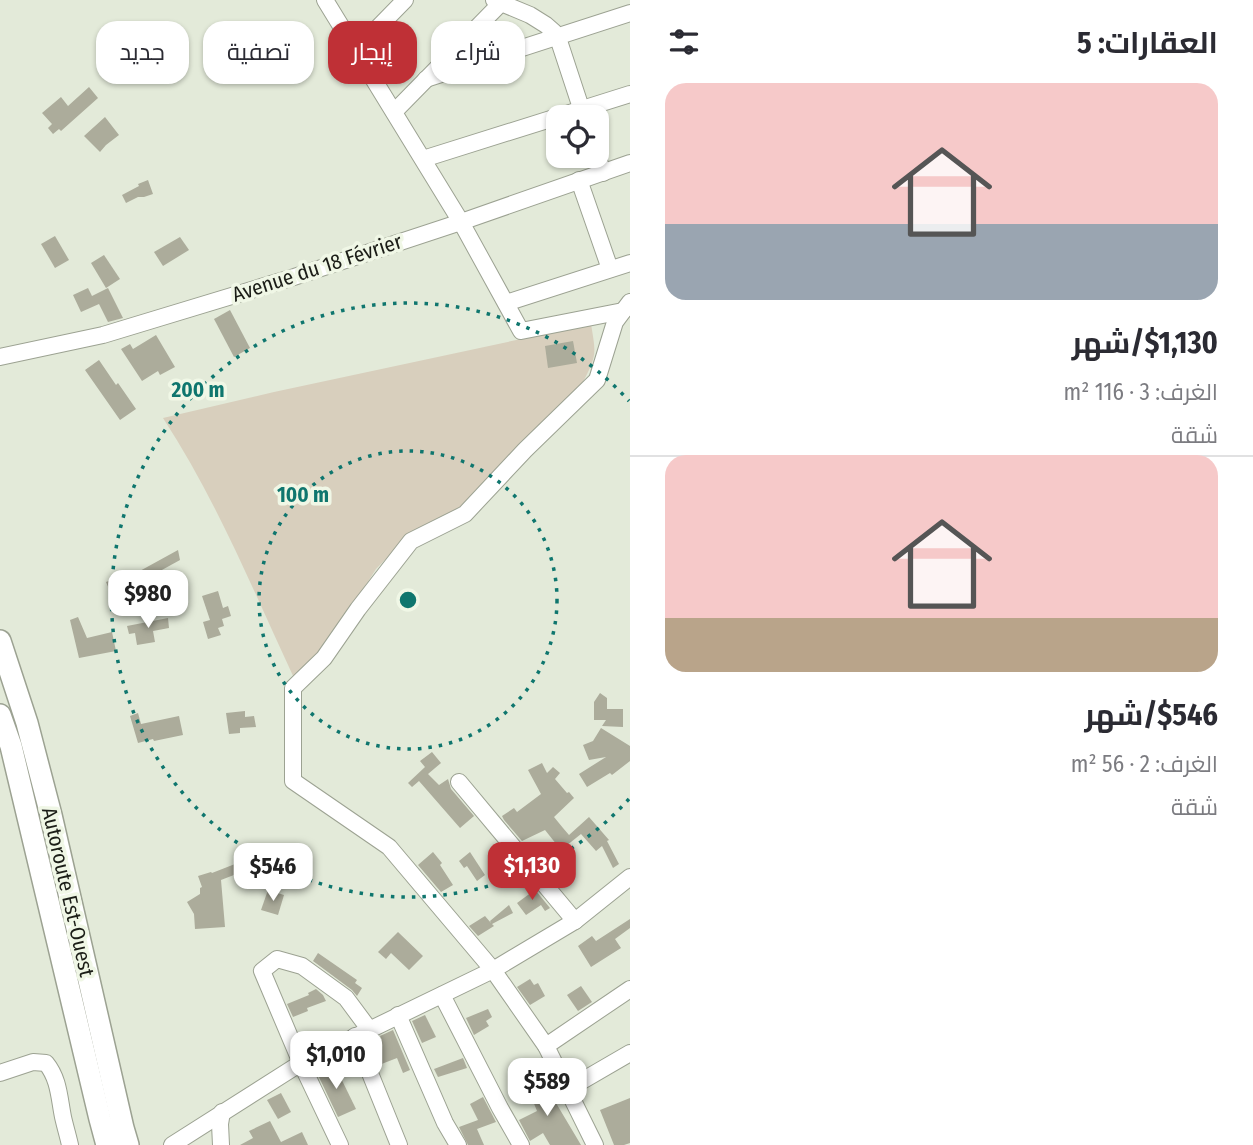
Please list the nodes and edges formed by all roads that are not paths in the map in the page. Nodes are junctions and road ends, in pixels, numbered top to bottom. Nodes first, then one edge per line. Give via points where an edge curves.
1 (325, 0) edge
2 (405, 0) edge
3 (500, 1) edge
4 (630, 13) edge
5 (338, 21) edge
6 (384, 21) edge
7 (557, 37) junction
8 (426, 79) junction
9 (377, 84) edge
10 (630, 94) edge
11 (580, 105) edge
12 (603, 105) edge
13 (394, 112) junction
14 (546, 124) edge
15 (423, 159) junction
16 (630, 163) edge
17 (601, 168) edge
18 (603, 173) junction
19 (579, 180) junction
20 (461, 222) junction
21 (630, 263) edge
22 (610, 269) junction
23 (506, 303) junction
24 (626, 306) edge
25 (0, 357) edge
26 (0, 641) edge
27 (0, 715) edge
28 (459, 782) dead end
29 (630, 877) edge
30 (575, 921) junction
31 (493, 970) junction
32 (630, 989) edge
33 (442, 995) junction
34 (398, 1015) junction
35 (362, 1033) junction
36 (546, 1046) junction
37 (630, 1053) edge
38 (301, 1063) junction
39 (0, 1073) edge
40 (568, 1089) junction
41 (222, 1112) junction
42 (593, 1144) edge
43 (71, 1145) edge
44 (107, 1145) edge
45 (128, 1145) edge
46 (172, 1145) edge
47 (221, 1145) edge
48 (340, 1145) edge
49 (399, 1145) edge
50 (458, 1145) edge
51 (520, 1145) edge

1 - 5 street
2 - 6 street
3 - 7 street via 539,19
3 - 8 street
4 - 7 street
7 - 8 street
7 - 11 street
8 - 13 street
9 - 13 street
10 - 12 street
13 - 15 street
14 - 15 street
15 - 20 street
16 - 18 street, Avenue du 18 Février
17 - 18 street
18 - 19 street, Avenue du 18 Février
19 - 20 street, Avenue du 18 Février
19 - 22 street
20 - 23 street
20 - 25 street, Avenue du 18 Février via 103,335
21 - 22 street
22 - 23 street
23 - 24 street via 521,331
24 - 31 street via 615,322 597,380 465,514 411,541 324,657 293,688 293,782 389,847
26 - 45 highway, Autoroute Est-Ouest via 51,815
27 - 44 highway, Autoroute Est-Ouest
28 - 30 street
29 - 30 street
30 - 31 street
31 - 33 street
31 - 36 street
32 - 36 street
33 - 34 street
33 - 51 street
34 - 35 street
34 - 50 street
35 - 38 street
35 - 38 street via 346,998 302,966 277,959 262,971
35 - 49 street
36 - 40 street
37 - 40 street
38 - 41 street
38 - 48 street
39 - 43 street via 33,1062 46,1063 58,1086
40 - 42 street
41 - 46 street
41 - 47 street

